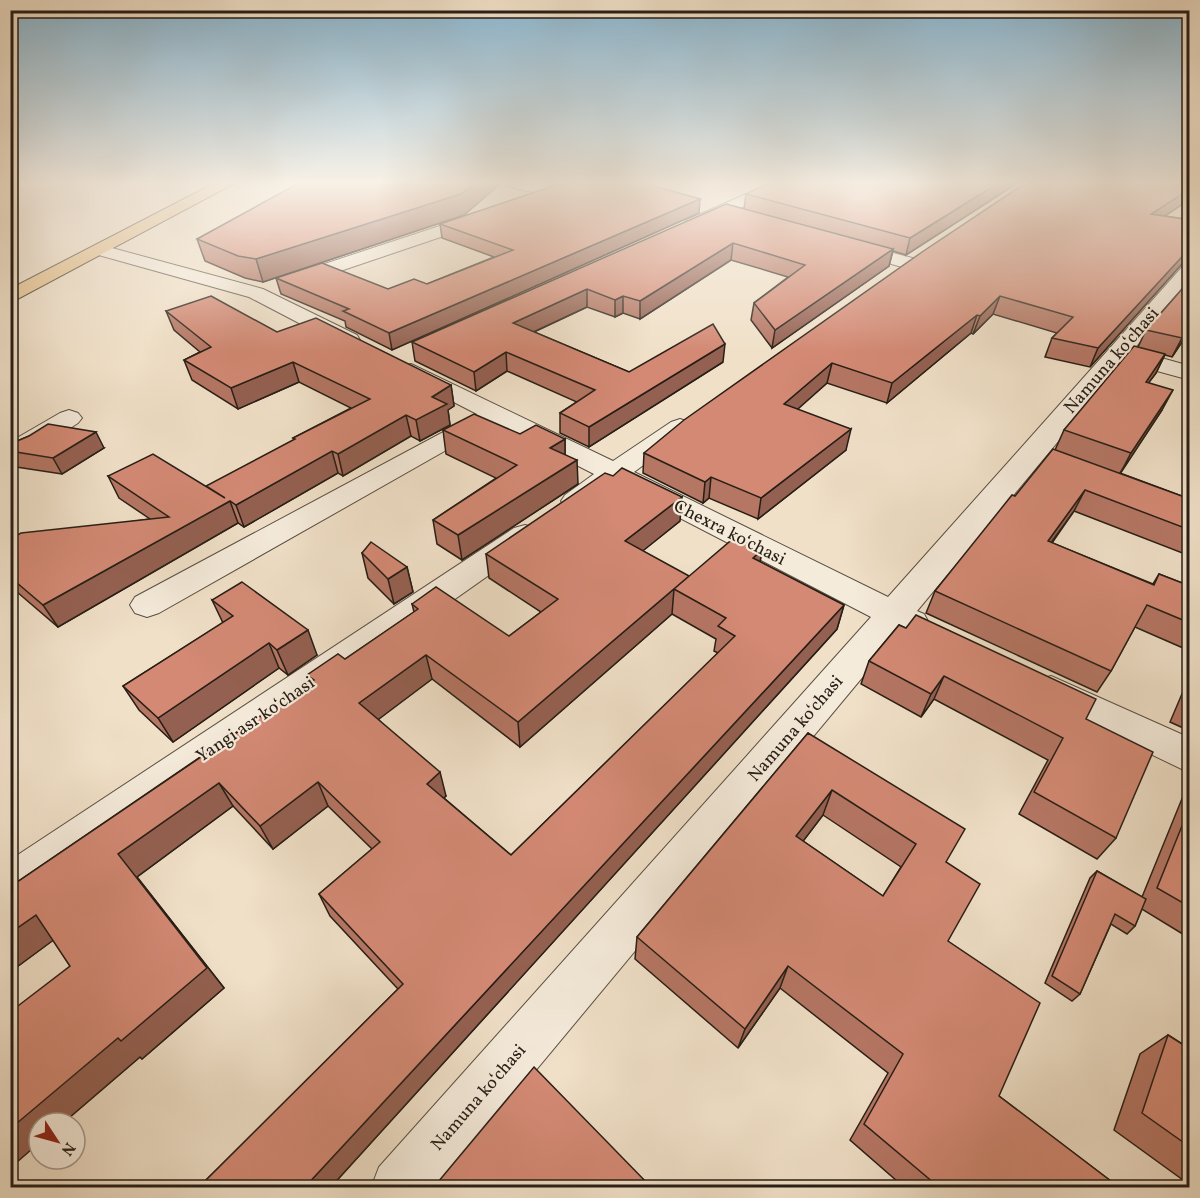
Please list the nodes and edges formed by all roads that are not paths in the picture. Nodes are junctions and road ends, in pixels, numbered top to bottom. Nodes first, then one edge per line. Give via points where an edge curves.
1 (85, 240) edge
2 (120, 240) edge
3 (413, 240) edge
4 (833, 242) edge
5 (101, 250) junction
6 (21, 272) dead end
7 (1188, 273) edge
8 (881, 283) edge
9 (256, 293) junction
10 (10, 297) edge
11 (1118, 352) junction
12 (1190, 373) edge
13 (701, 412) edge
14 (495, 413) junction
15 (69, 418) dead end
16 (10, 451) edge
17 (615, 474) junction
18 (147, 605) dead end
19 (893, 614) junction
20 (936, 634) edge
21 (1031, 680) edge
22 (1190, 757) edge
23 (10, 886) edge
24 (400, 1188) edge

1 - 6 highway
2 - 5 highway
3 - 9 street
4 - 8 street via 919,257
5 - 9 street, Chexra koʻchasi
5 - 10 highway
7 - 11 street, Namuna koʻchasi
9 - 14 street, Chexra koʻchasi via 393,355
11 - 12 street
11 - 19 street, Namuna koʻchasi via 1046,459
13 - 17 street, Yangi asr koʻchasi
14 - 17 street, Chexra koʻchasi
14 - 18 street
15 - 16 street
17 - 19 street, Chexra koʻchasi
17 - 23 street, Yangi asr koʻchasi
19 - 20 street, Chexra koʻchasi
19 - 24 street, Namuna koʻchasi
21 - 22 street

